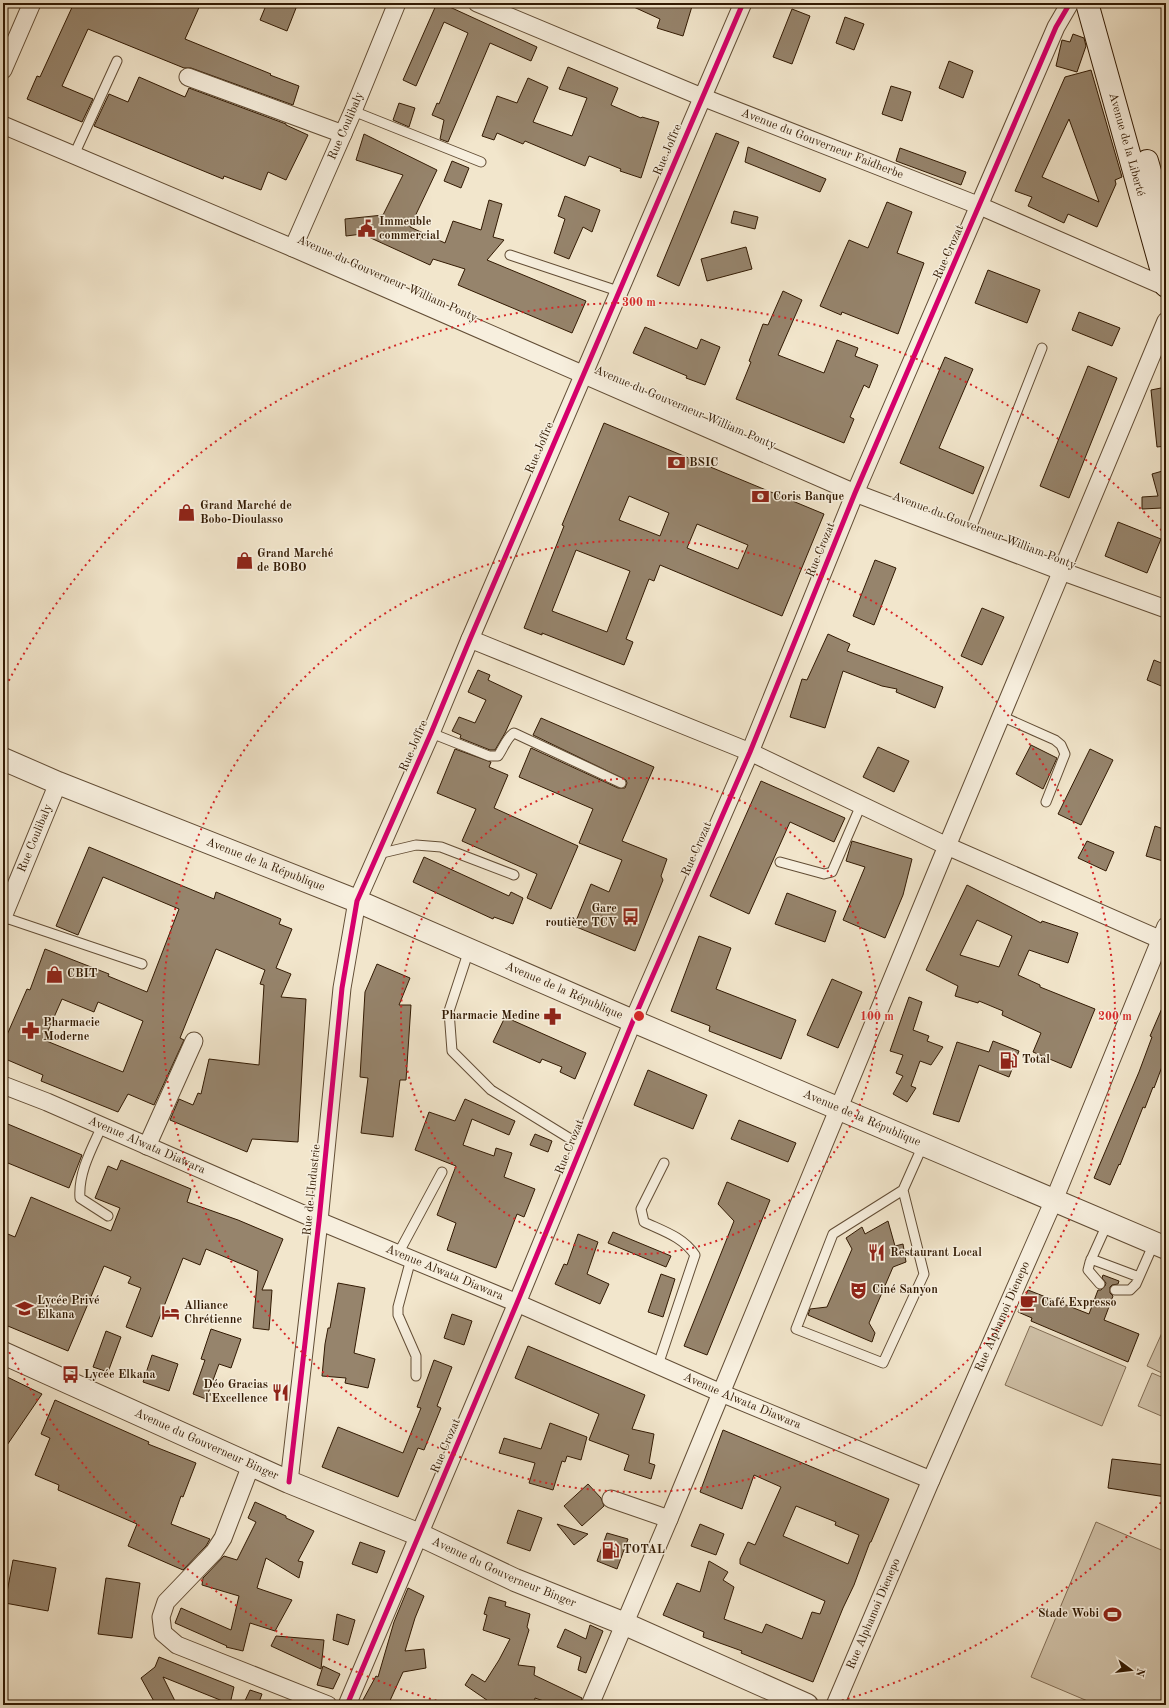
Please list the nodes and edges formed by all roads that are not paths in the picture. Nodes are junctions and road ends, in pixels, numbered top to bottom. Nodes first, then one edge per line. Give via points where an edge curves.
1 (32, 3) edge
2 (397, 3) edge
3 (477, 3) edge
4 (743, 3) edge
5 (1070, 3) edge
6 (1087, 3) edge
7 (1102, 3) edge
8 (116, 61) dead end
9 (3, 70) edge
10 (188, 77) dead end
11 (702, 97) junction
12 (353, 111) junction
13 (3, 125) edge
14 (343, 134) junction
15 (74, 155) junction
16 (481, 162) dead end
17 (980, 206) junction
18 (1166, 228) edge
19 (293, 248) junction
20 (510, 255) dead end
21 (1166, 286) edge
22 (618, 291) junction
23 (1166, 321) edge
24 (1042, 348) dead end
25 (583, 375) junction
26 (855, 493) junction
27 (968, 536) junction
28 (1061, 572) junction
29 (1166, 609) edge
30 (470, 639) junction
31 (1001, 716) junction
32 (431, 733) junction
33 (750, 752) junction
34 (3, 759) edge
35 (58, 783) junction
36 (621, 783) dead end
37 (1046, 802) dead end
38 (861, 805) junction
39 (947, 846) junction
40 (378, 854) junction
41 (780, 862) dead end
42 (514, 875) dead end
43 (357, 901) junction
44 (3, 917) edge
45 (1164, 936) edge
46 (469, 950) junction
47 (142, 964) dead end
48 (633, 1021) junction
49 (194, 1041) dead end
50 (3, 1085) edge
51 (839, 1108) junction
52 (102, 1126) junction
53 (923, 1145) junction
54 (147, 1146) junction
55 (582, 1146) junction
56 (664, 1163) dead end
57 (442, 1172) dead end
58 (903, 1190) junction
59 (1054, 1200) junction
60 (108, 1216) dead end
61 (319, 1221) junction
62 (1108, 1222) junction
63 (1160, 1245) edge
64 (404, 1256) junction
65 (1091, 1259) junction
66 (1139, 1277) junction
67 (1100, 1284) dead end
68 (1115, 1290) dead end
69 (517, 1303) junction
70 (3, 1353) edge
71 (658, 1365) junction
72 (416, 1376) dead end
73 (721, 1393) junction
74 (251, 1465) junction
75 (931, 1480) junction
76 (289, 1482) junction
77 (611, 1499) dead end
78 (669, 1519) junction
79 (420, 1535) junction
80 (625, 1624) junction
81 (328, 1705) edge
82 (347, 1705) edge
83 (590, 1705) edge
84 (807, 1705) edge
85 (835, 1705) edge

1 - 9 street
2 - 12 street, Rue Coulibaly
3 - 11 street, Avenue du Gouverneur Faidherbe
4 - 11 street, Rue Joffre
5 - 17 street, Rue Crozat via 1056,27
6 - 21 street, Avenue de la Liberté
7 - 18 street, Avenue de la Liberté
8 - 15 lane
10 - 14 street
11 - 17 street, Avenue du Gouverneur Faidherbe
11 - 22 street, Rue Joffre
12 - 14 street, Rue Coulibaly
12 - 16 lane
13 - 15 street, Avenue du Gouverneur William Ponty
14 - 19 street, Rue Coulibaly
15 - 19 street, Avenue du Gouverneur William Ponty
17 - 21 street, Avenue du Gouverneur Faidherbe
17 - 26 street, Rue Crozat
19 - 25 street, Avenue du Gouverneur William Ponty
20 - 22 lane
22 - 25 street, Rue Joffre
23 - 28 street
24 - 27 lane
25 - 26 street, Avenue du Gouverneur William Ponty
25 - 30 street, Rue Joffre
26 - 27 street, Avenue du Gouverneur William Ponty
26 - 33 street, Rue Crozat
27 - 28 street, Avenue du Gouverneur William Ponty
28 - 29 street, Avenue du Gouverneur William Ponty
28 - 31 street
30 - 32 street, Rue Joffre
30 - 33 street
31 - 37 lane via 1061,745 1065,754
31 - 39 street
32 - 36 lane via 489,756 498,756 510,735 514,733
32 - 40 street, Rue Joffre
33 - 38 street
33 - 48 street, Rue Crozat
34 - 35 street, Avenue de la République
35 - 43 street, Avenue de la République
35 - 44 street, Rue Coulibaly
38 - 39 street
38 - 41 lane via 832,872 824,874
39 - 45 street
39 - 51 street
40 - 42 lane via 416,845 441,847
40 - 43 street, Rue Joffre
43 - 46 street, Avenue de la République
43 - 61 street, Rue de l'Industrie via 342,988
44 - 47 lane
45 - 59 street, Rue Alphamoi Dienepo
46 - 48 street, Avenue de la République
46 - 55 lane via 449,1011 452,1051 491,1090
48 - 51 street, Avenue de la République
48 - 55 street, Rue Crozat
49 - 54 street
50 - 52 street, Avenue Alwata Diawara
51 - 53 street, Avenue de la République
51 - 73 street
52 - 54 street, Avenue Alwata Diawara
52 - 60 lane via 86,1163 80,1198
53 - 58 lane
53 - 59 street, Avenue de la République
54 - 61 street, Avenue Alwata Diawara
55 - 69 street, Rue Crozat
56 - 71 lane via 641,1209 644,1222 680,1239 695,1255
57 - 64 lane
58 - 58 lane via 924,1274 883,1363 796,1329 833,1234
59 - 62 street, Avenue de la République
59 - 75 street, Rue Alphamoi Dienepo
61 - 64 street, Avenue Alwata Diawara
61 - 76 street, Rue de l'Industrie
62 - 63 street, Avenue de la République
62 - 65 lane
63 - 66 lane
64 - 69 street, Avenue Alwata Diawara
64 - 72 lane via 398,1315 416,1356
65 - 66 lane
65 - 67 lane via 1088,1270
66 - 68 lane via 1130,1290
69 - 71 street, Avenue Alwata Diawara
69 - 79 street, Rue Crozat
70 - 74 street, Avenue du Gouverneur Binger
71 - 73 street, Avenue Alwata Diawara
73 - 75 street, Avenue Alwata Diawara
73 - 78 street
74 - 76 street, Avenue du Gouverneur Binger
74 - 81 street via 223,1538 214,1552 166,1602 161,1617 163,1633 177,1645
75 - 85 street, Rue Alphamoi Dienepo
76 - 79 street, Avenue du Gouverneur Binger
77 - 78 street
78 - 80 street
79 - 80 street, Avenue du Gouverneur Binger via 515,1580
79 - 82 street, Rue Crozat
80 - 83 street
80 - 84 street, Avenue du Gouverneur Binger

